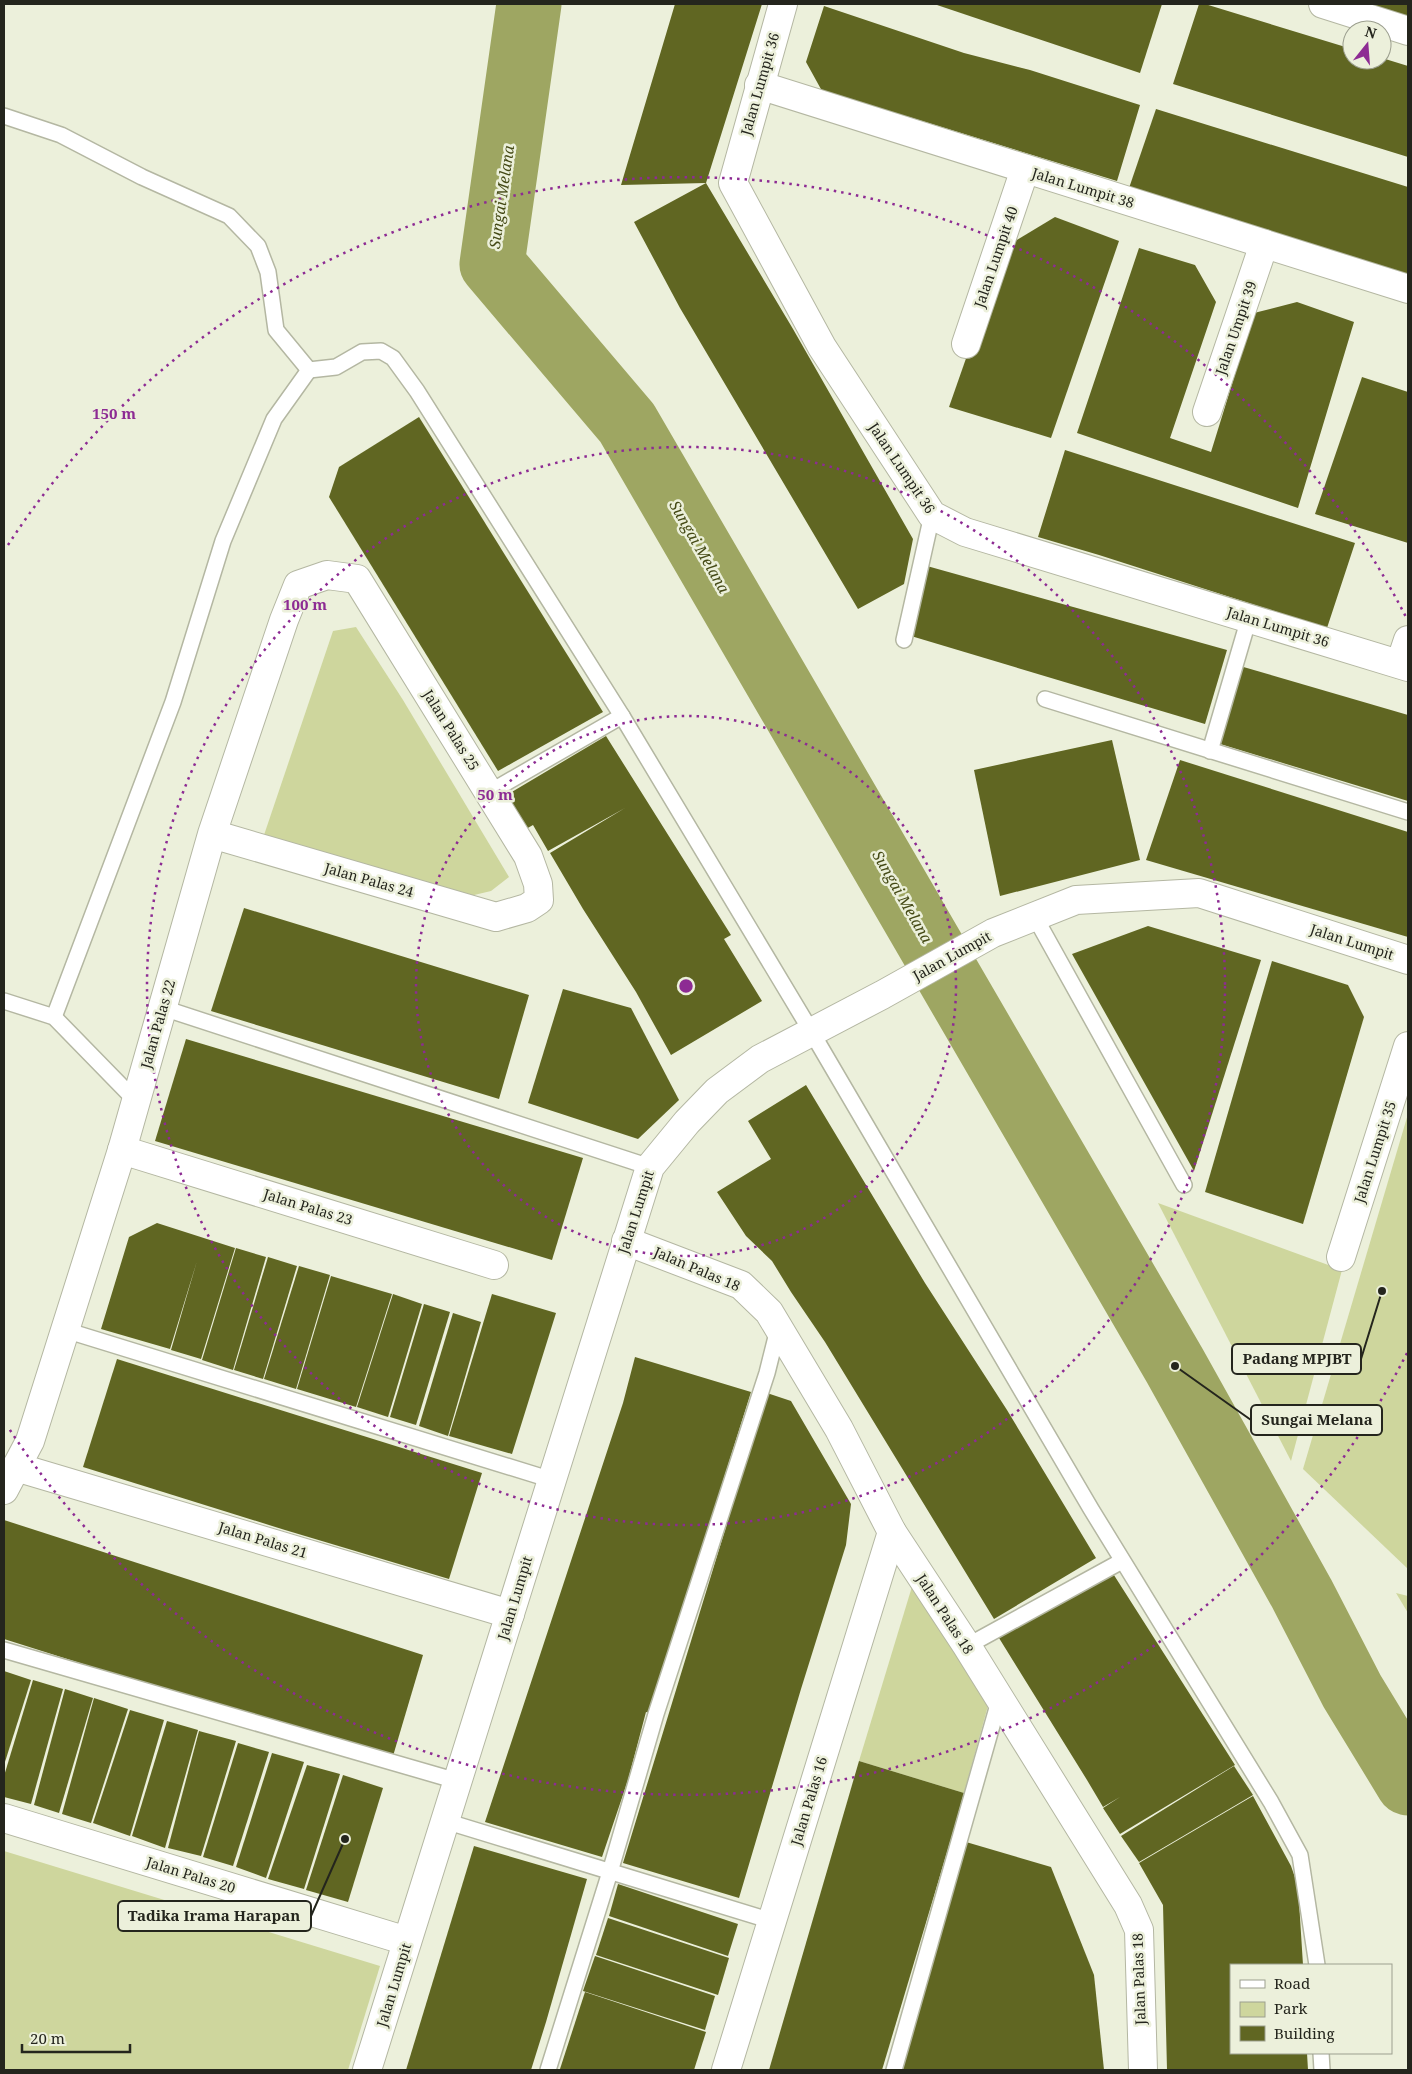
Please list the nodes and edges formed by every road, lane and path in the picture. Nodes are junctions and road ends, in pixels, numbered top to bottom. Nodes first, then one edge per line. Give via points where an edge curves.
1 (783, 4) edge
2 (1323, 4) edge
3 (1408, 31) edge
4 (759, 86) junction
5 (4, 116) edge
6 (1026, 170) junction
7 (1264, 244) junction
8 (1408, 289) edge
9 (966, 344) dead end
10 (309, 370) junction
11 (1207, 412) dead end
12 (932, 515) junction
13 (327, 575) joint
14 (1249, 618) junction
15 (904, 640) dead end
16 (1406, 657) edge
17 (1045, 699) dead end
18 (622, 716) junction
19 (1210, 751) junction
20 (490, 792) junction
21 (1408, 812) edge
22 (212, 834) junction
23 (527, 908) joint
24 (1035, 917) junction
25 (1408, 960) edge
26 (4, 1001) edge
27 (163, 1008) junction
28 (54, 1017) junction
29 (811, 1031) junction
30 (1408, 1046) edge
31 (136, 1101) junction
32 (122, 1150) junction
33 (650, 1167) junction
34 (1184, 1186) dead end
35 (626, 1241) junction
36 (1341, 1257) dead end
37 (494, 1265) dead end
38 (778, 1329) junction
39 (65, 1330) junction
40 (10, 1478) edge
41 (552, 1480) junction
42 (892, 1532) junction
43 (1122, 1560) junction
44 (510, 1614) junction
45 (967, 1646) junction
46 (4, 1650) edge
47 (999, 1700) junction
48 (457, 1781) junction
49 (4, 1818) edge
50 (445, 1820) junction
51 (610, 1872) junction
52 (772, 1921) junction
53 (408, 1940) junction
54 (1317, 1964) edge
55 (1321, 2054) edge
56 (367, 2070) edge
57 (548, 2070) edge
58 (726, 2070) edge
59 (894, 2070) edge
60 (1143, 2070) edge
61 (1322, 2070) edge

1 - 4 street, Jalan Lumpit 36
2 - 3 street
4 - 6 street, Jalan Lumpit 38
4 - 12 street, Jalan Lumpit 36 via 733,183 822,347
5 - 10 lane via 61,135 142,177 229,216 258,246 268,272 276,330
6 - 7 street, Jalan Lumpit 38
6 - 9 street, Jalan Lumpit 40
7 - 8 street, Jalan Lumpit 38
7 - 11 street, Jalan Umpit 39
10 - 18 lane via 336,367 362,352 381,351 393,358 417,390
10 - 28 lane via 274,419 223,541 173,702
12 - 14 street, Jalan Lumpit 36 via 965,532
12 - 15 lane
13 - 20 street, Jalan Palas 25 via 358,579
13 - 22 street, Jalan Palas 22 via 298,585
14 - 16 street, Jalan Lumpit 36
14 - 19 lane
17 - 19 lane
18 - 20 lane
18 - 29 lane
19 - 21 lane
20 - 23 street, Jalan Palas 25 via 528,856 538,884 539,900
22 - 23 street, Jalan Palas 24 via 496,917
22 - 27 street, Jalan Palas 22
24 - 25 street, Jalan Lumpit via 1076,900 1199,893
24 - 29 street, Jalan Lumpit via 993,932
24 - 34 lane
26 - 28 lane
27 - 31 street, Jalan Palas 22
27 - 33 lane
28 - 31 lane
29 - 33 street, Jalan Lumpit via 760,1059 717,1091
29 - 43 lane
30 - 36 street, Jalan Lumpit 35
31 - 32 street, Jalan Palas 22
32 - 37 street, Jalan Palas 23
32 - 39 street, Jalan Palas 22
33 - 35 street, Jalan Lumpit
35 - 38 street, Jalan Palas 18 via 742,1285 768,1312
35 - 41 street, Jalan Lumpit
38 - 42 street, Jalan Palas 18 via 839,1429
38 - 51 lane via 767,1374 656,1714
39 - 40 street, Jalan Palas 22 via 30,1440
39 - 41 lane
40 - 44 street, Jalan Palas 21
41 - 44 street, Jalan Lumpit
42 - 45 street, Jalan Palas 18
42 - 52 street, Jalan Palas 16
43 - 45 lane
43 - 54 lane via 1300,1855
44 - 48 street, Jalan Lumpit
45 - 47 street, Jalan Palas 18
46 - 48 lane
47 - 59 lane
47 - 60 street, Jalan Palas 18 via 1128,1905 1139,1930
48 - 50 street, Jalan Lumpit
49 - 53 street, Jalan Palas 20
50 - 51 lane
50 - 53 street, Jalan Lumpit
51 - 52 lane
51 - 57 lane
52 - 58 street, Jalan Palas 16
53 - 56 street, Jalan Lumpit
55 - 61 lane

